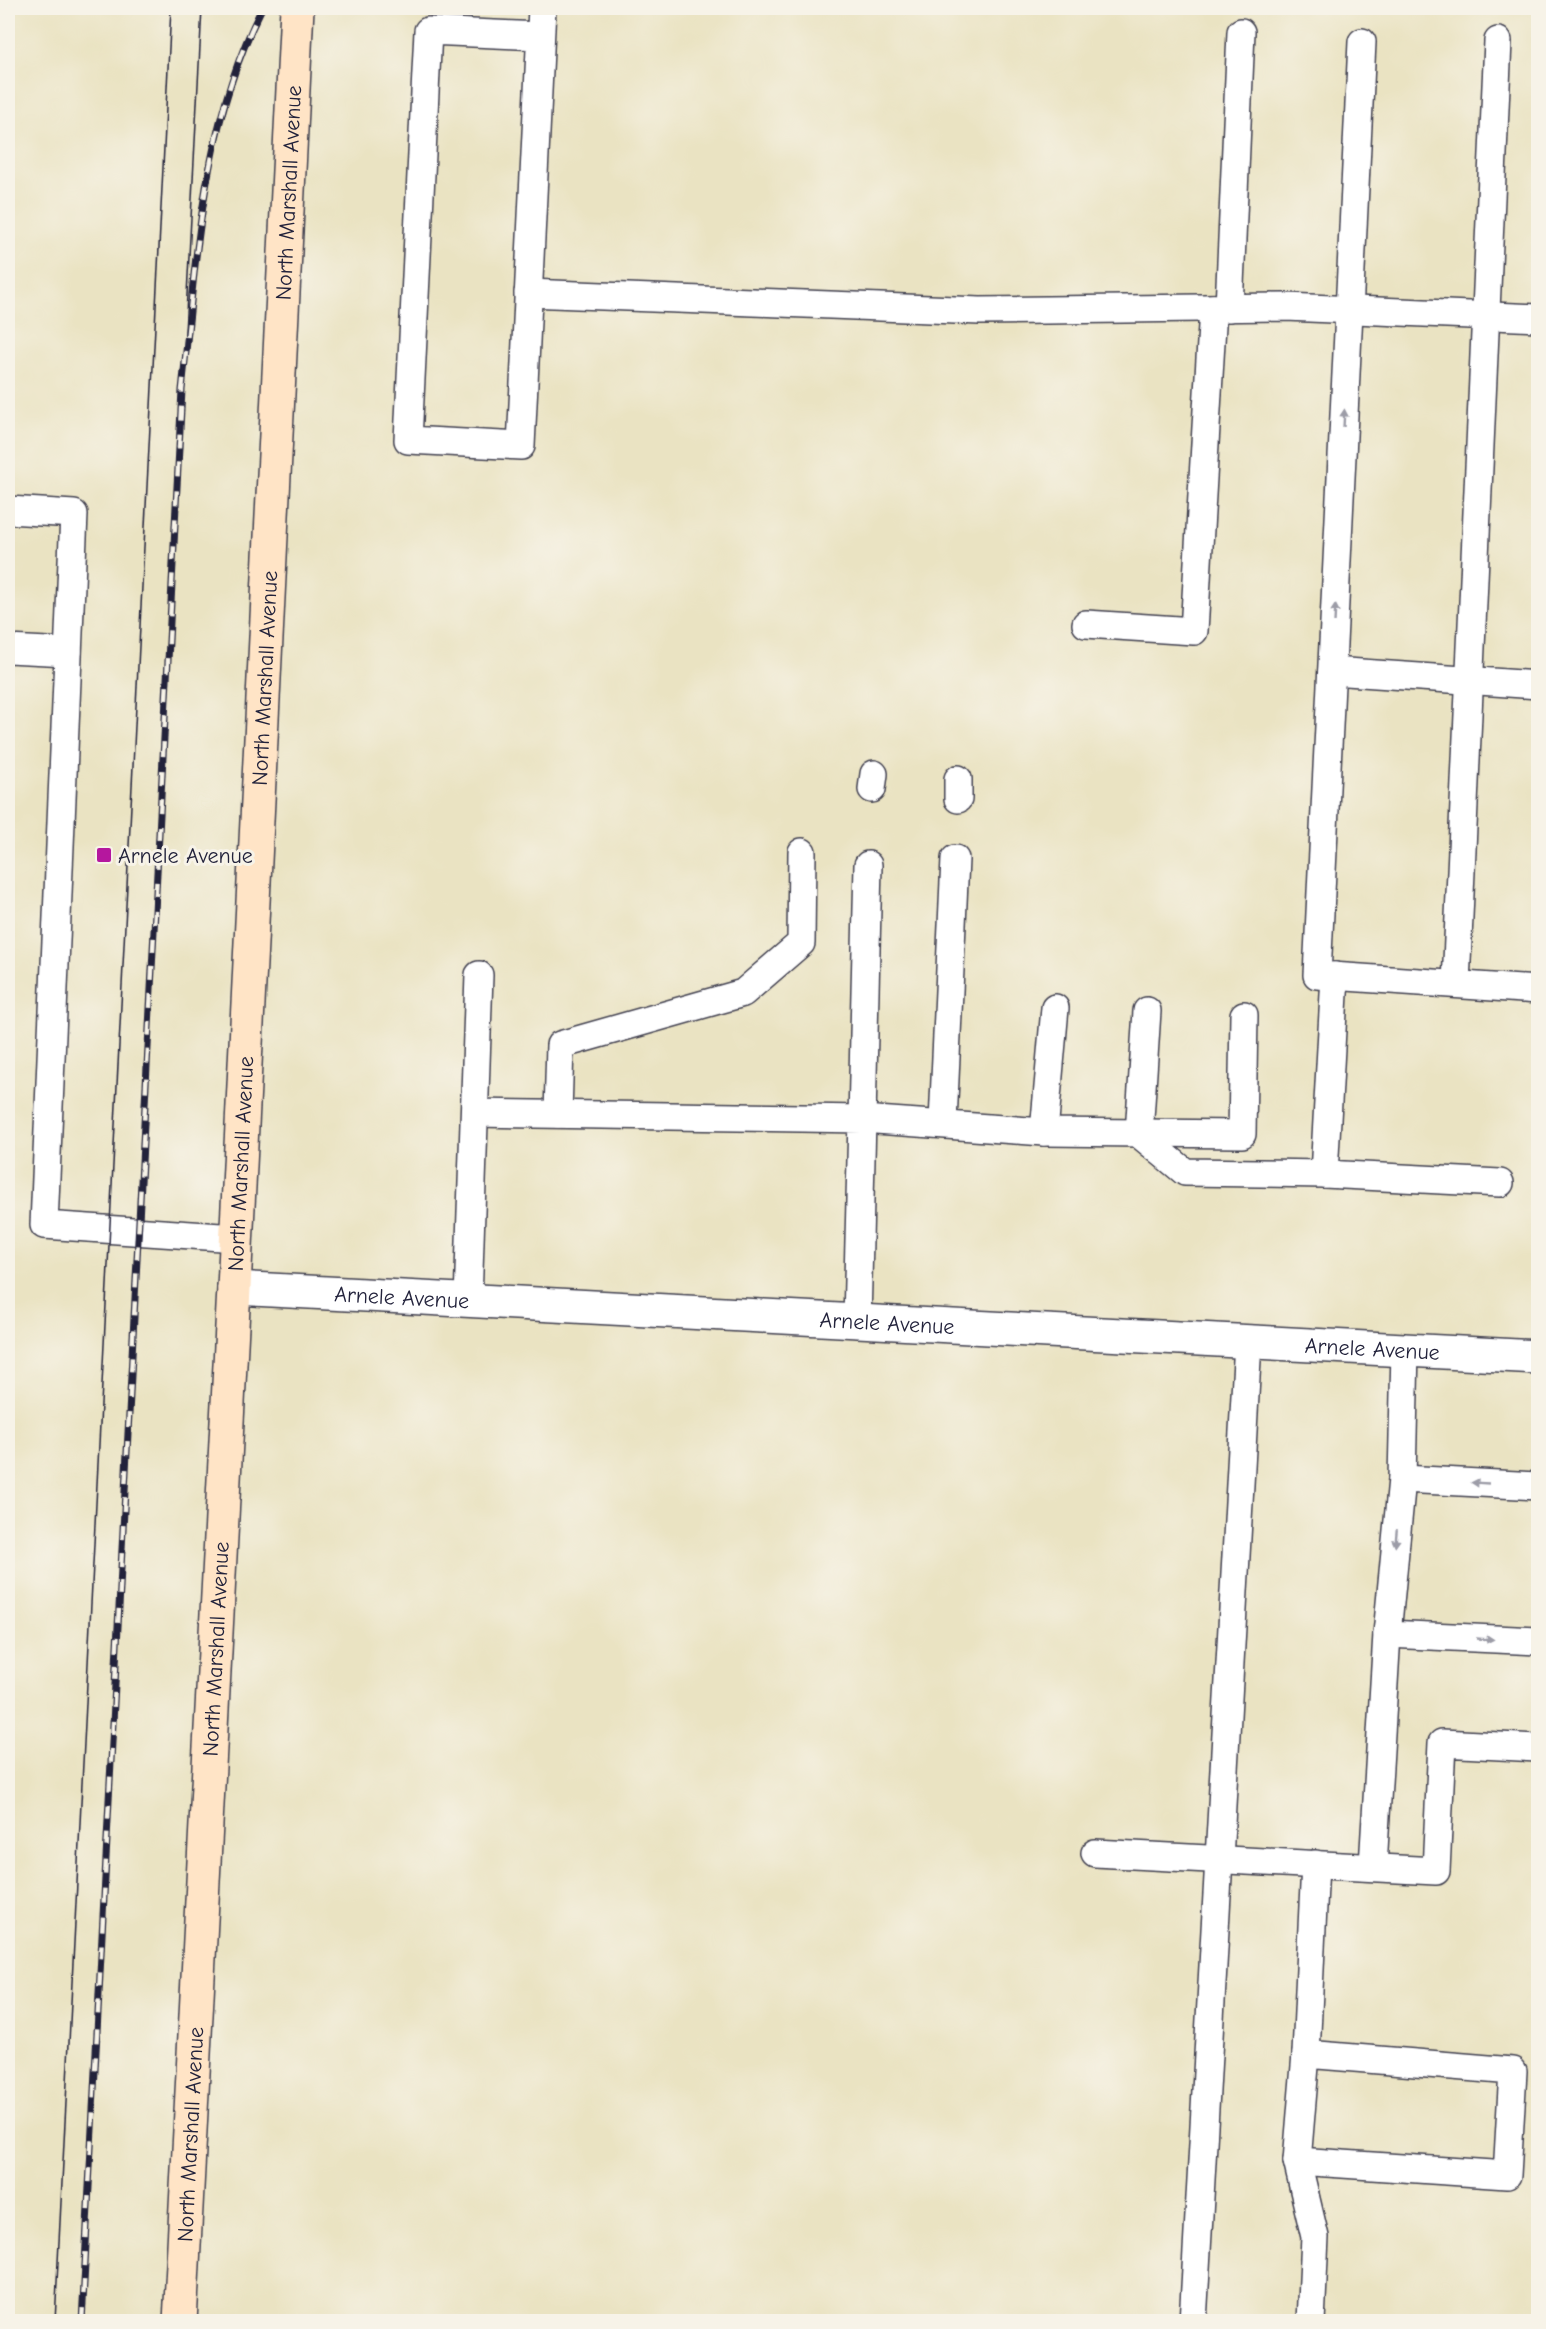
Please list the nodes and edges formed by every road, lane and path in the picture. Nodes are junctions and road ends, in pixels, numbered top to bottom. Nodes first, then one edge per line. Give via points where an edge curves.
1 (297, 8) edge
2 (542, 8) edge
3 (1241, 32) dead end
4 (540, 36) junction
5 (1498, 41) dead end
6 (1362, 42) dead end
7 (528, 293) junction
8 (1221, 308) junction
9 (1349, 310) junction
10 (1488, 316) junction
11 (1539, 318) edge
12 (8, 510) edge
13 (1086, 624) dead end
14 (8, 649) edge
15 (68, 652) junction
16 (1332, 671) junction
17 (1471, 681) junction
18 (1539, 685) edge
19 (802, 852) dead end
20 (955, 858) dead end
21 (868, 865) dead end
22 (479, 975) dead end
23 (1335, 976) junction
24 (1456, 984) junction
25 (1539, 990) edge
26 (1055, 1008) dead end
27 (1146, 1011) dead end
28 (1244, 1015) dead end
29 (475, 1113) junction
30 (558, 1114) junction
31 (862, 1119) junction
32 (942, 1123) junction
33 (1044, 1132) junction
34 (1139, 1134) junction
35 (1324, 1174) junction
36 (1500, 1183) dead end
37 (236, 1238) junction
38 (234, 1288) junction
39 (468, 1301) junction
40 (857, 1321) junction
41 (1248, 1342) junction
42 (1405, 1350) junction
43 (1539, 1357) edge
44 (1402, 1479) junction
45 (1539, 1486) edge
46 (1387, 1634) junction
47 (1539, 1641) edge
48 (1539, 1748) edge
49 (1095, 1853) dead end
50 (1220, 1861) junction
51 (1316, 1864) junction
52 (1373, 1866) junction
53 (1306, 2054) junction
54 (1297, 2161) junction
55 (180, 2322) edge
56 (1193, 2322) edge
57 (1311, 2322) edge

1 - 37 main road, North Marshall Avenue
2 - 4 lane
3 - 8 lane
4 - 7 lane
4 - 7 lane via 428,31 408,440 521,446
5 - 10 lane
6 - 9 lane
7 - 8 lane via 980,311
8 - 9 lane
8 - 13 lane via 1194,631
9 - 10 lane
16 -> 9 lane
10 - 11 lane
10 - 17 lane
12 - 15 lane via 74,514
14 - 15 lane
15 - 37 lane via 44,1225
16 - 17 lane
16 - 23 lane via 1317,975
17 - 18 lane
17 - 24 lane
19 - 30 lane via 801,943 742,993 560,1045
20 - 32 lane
21 - 31 lane
22 - 29 lane
23 - 24 lane
23 - 35 lane
24 - 25 lane
26 - 33 lane
27 - 34 lane
28 - 34 lane via 1242,1134
29 - 30 lane
29 - 39 lane
30 - 31 lane
31 - 32 lane
31 - 40 lane
32 - 33 lane
33 - 34 lane
34 - 35 lane via 1185,1172
35 - 36 lane
37 - 38 main road, North Marshall Avenue
38 - 39 street, Arnele Avenue
38 - 55 main road, North Marshall Avenue
39 - 40 street, Arnele Avenue
40 - 41 street, Arnele Avenue
41 - 42 street, Arnele Avenue
41 - 50 lane
42 - 43 street, Arnele Avenue
42 - 44 lane
45 -> 44 lane
44 -> 46 lane
46 -> 47 lane
46 - 52 lane
48 - 52 lane via 1442,1743 1436,1871
49 - 50 lane
50 - 51 lane
50 - 56 lane
51 - 52 lane
51 - 53 lane
53 - 54 lane
53 - 54 lane via 1513,2071 1507,2175
54 - 57 lane via 1315,2237

